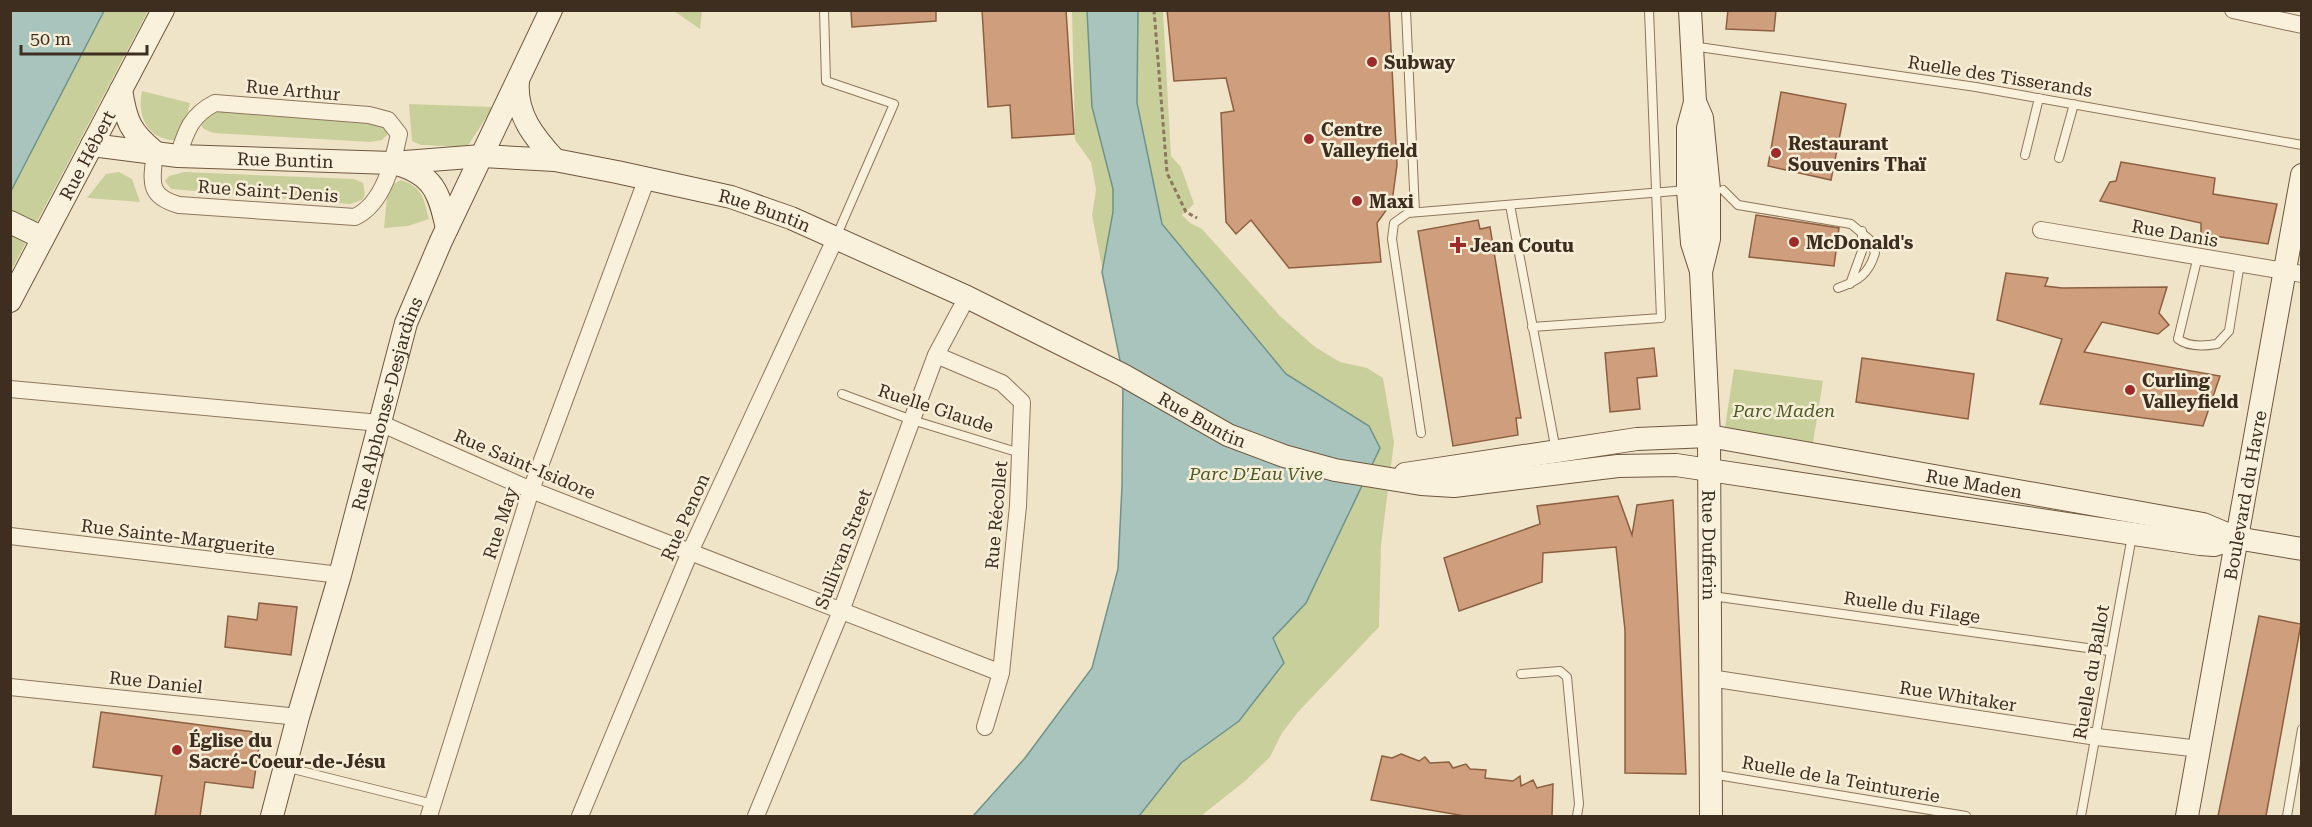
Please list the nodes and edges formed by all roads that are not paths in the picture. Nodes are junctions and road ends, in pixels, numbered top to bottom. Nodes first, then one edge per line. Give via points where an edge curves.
1 (163, 10) edge
2 (550, 10) edge
3 (824, 10) edge
4 (1406, 10) edge
5 (1648, 10) edge
6 (1690, 10) edge
7 (2233, 10) edge
8 (2301, 25) edge
9 (1692, 45) junction
10 (519, 78) junction
11 (121, 90) junction
12 (2038, 98) junction
13 (2074, 104) junction
14 (92, 145) junction
15 (2301, 145) edge
16 (155, 152) junction
17 (2025, 155) dead end
18 (178, 156) junction
19 (482, 156) junction
20 (2058, 158) dead end
21 (555, 160) junction
22 (392, 163) junction
23 (2301, 175) edge
24 (647, 178) junction
25 (1707, 190) junction
26 (1656, 193) junction
27 (1510, 204) junction
28 (1415, 212) junction
29 (10, 222) edge
30 (447, 228) junction
31 (2041, 230) dead end
32 (1862, 231) junction
33 (836, 237) junction
34 (43, 238) junction
35 (2198, 256) junction
36 (2240, 263) junction
37 (2292, 272) edge
38 (1850, 284) junction
39 (1838, 288) dead end
40 (968, 297) junction
41 (10, 301) edge
42 (1532, 327) junction
43 (936, 355) junction
44 (10, 389) edge
45 (842, 394) dead end
46 (912, 420) junction
47 (380, 423) junction
48 (1421, 433) dead end
49 (1709, 436) junction
50 (1556, 452) junction
51 (1020, 453) junction
52 (1708, 469) junction
53 (1378, 477) junction
54 (531, 490) junction
55 (2133, 532) junction
56 (10, 536) edge
57 (2236, 538) junction
58 (2301, 549) edge
59 (690, 552) junction
60 (340, 575) junction
61 (1709, 596) junction
62 (841, 611) junction
63 (2109, 651) junction
64 (1001, 673) junction
65 (1521, 674) dead end
66 (1710, 678) junction
67 (10, 687) edge
68 (298, 717) junction
69 (985, 728) dead end
70 (2301, 729) edge
71 (2097, 737) junction
72 (2200, 749) junction
73 (285, 767) junction
74 (1710, 774) junction
75 (431, 810) edge
76 (272, 816) edge
77 (580, 816) edge
78 (756, 816) edge
79 (1577, 816) edge
80 (1711, 816) edge
81 (1966, 816) edge
82 (2081, 816) edge
83 (2187, 816) edge
84 (2287, 816) edge

1 - 11 street, Rue Hébert
2 - 10 street, Rue Alphonse-Desjardins
3 - 33 lane via 826,81 894,104
4 - 28 lane
5 - 26 lane
6 - 9 street, Rue Dufferin
7 - 8 street
9 - 12 lane, Ruelle des Tisserands
9 - 25 street, Rue Dufferin via 1695,102 1688,128
10 - 19 street, Rue Alphonse-Desjardins
10 - 21 street via 517,98 521,114
11 - 14 street, Rue Hébert
11 - 16 street via 126,120 139,139
12 - 13 lane, Ruelle des Tisserands
12 - 17 lane
13 - 15 lane, Ruelle des Tisserands
13 - 20 lane
14 - 16 street, Rue Buntin
14 - 34 street, Rue Hébert
16 - 18 street, Rue Buntin
16 - 22 street, Rue Saint-Denis via 152,182 164,201 333,216 363,213 381,189
18 - 22 street, Rue Buntin
18 - 22 street, Rue Arthur via 199,111 215,103 388,120 399,134
19 - 21 street, Rue Buntin
19 - 22 street, Rue Buntin
19 - 30 street, Rue Alphonse-Desjardins
21 - 24 street, Rue Buntin
22 - 30 street via 422,173 440,199
23 - 37 street, Boulevard du Havre
24 - 33 street, Rue Buntin via 731,197
24 - 54 street, Rue May
25 - 26 lane
25 - 32 lane via 1738,205 1851,224
25 - 49 street, Rue Dufferin via 1692,243 1701,272
26 - 27 lane
26 - 42 lane via 1661,318
27 - 28 lane
27 - 42 lane
28 - 48 lane via 1394,223 1392,238
29 - 34 street
30 - 47 street, Rue Alphonse-Desjardins via 406,323
31 - 35 street, Rue Danis
32 - 38 lane via 1862,251
32 - 38 lane via 1875,253 1871,268
33 - 40 street, Rue Buntin
33 - 59 street, Rue Penon
34 - 41 street, Rue Hébert
35 - 36 street, Rue Danis
35 - 36 lane via 2178,339 2204,346 2217,344 2229,331
36 - 37 street, Rue Danis
37 - 57 street, Boulevard du Havre
38 - 39 lane
40 - 43 street, Sullivan Street
40 - 53 street, Rue Buntin via 1123,375 1228,435 1284,456
42 - 50 lane
43 - 46 street, Sullivan Street
43 - 51 street, Rue Récollet via 1002,383 1017,395 1022,411
44 - 47 street, Rue Saint-Isidore
45 - 46 lane, Ruelle Glaude
46 - 51 lane, Ruelle Glaude
46 - 62 street, Sullivan Street
47 - 54 street, Rue Saint-Isidore
47 - 60 street, Rue Alphonse-Desjardins
49 - 50 street, Rue Buntin via 1637,439
49 - 52 street, Rue Dufferin
49 - 57 street, Rue Maden via 2203,524
50 - 53 street, Rue Buntin
51 - 64 street, Rue Récollet
52 - 53 street, Rue Buntin via 1637,464 1454,486
52 - 55 street, Rue Maden
52 - 61 street, Rue Dufferin
54 - 59 street, Rue Saint-Isidore
54 - 75 street, Rue May
55 - 57 street, Rue Maden via 2214,545
55 - 63 lane, Ruelle du Ballot
56 - 60 street, Rue Sainte-Marguerite
57 - 58 street, Rue Maden
57 - 72 street, Boulevard du Havre
59 - 62 street, Rue Saint-Isidore
59 - 77 street, Rue Penon
60 - 68 street, Rue Alphonse-Desjardins
61 - 63 lane, Ruelle du Filage
61 - 66 street, Rue Dufferin
62 - 64 street, Rue Saint-Isidore
62 - 78 street, Sullivan Street
63 - 71 lane, Ruelle du Ballot
64 - 69 street, Rue Récollet
65 - 79 lane via 1560,670 1567,677
66 - 71 street, Rue Whitaker
66 - 74 street, Rue Dufferin
67 - 68 street, Rue Daniel
68 - 73 street, Rue Alphonse-Desjardins
70 - 84 lane
71 - 72 street, Rue Whitaker
71 - 82 lane, Ruelle du Ballot
72 - 83 street, Boulevard du Havre
73 - 75 lane
73 - 76 street, Rue Alphonse-Desjardins
74 - 80 street, Rue Dufferin
74 - 81 lane, Ruelle de la Teinturerie

